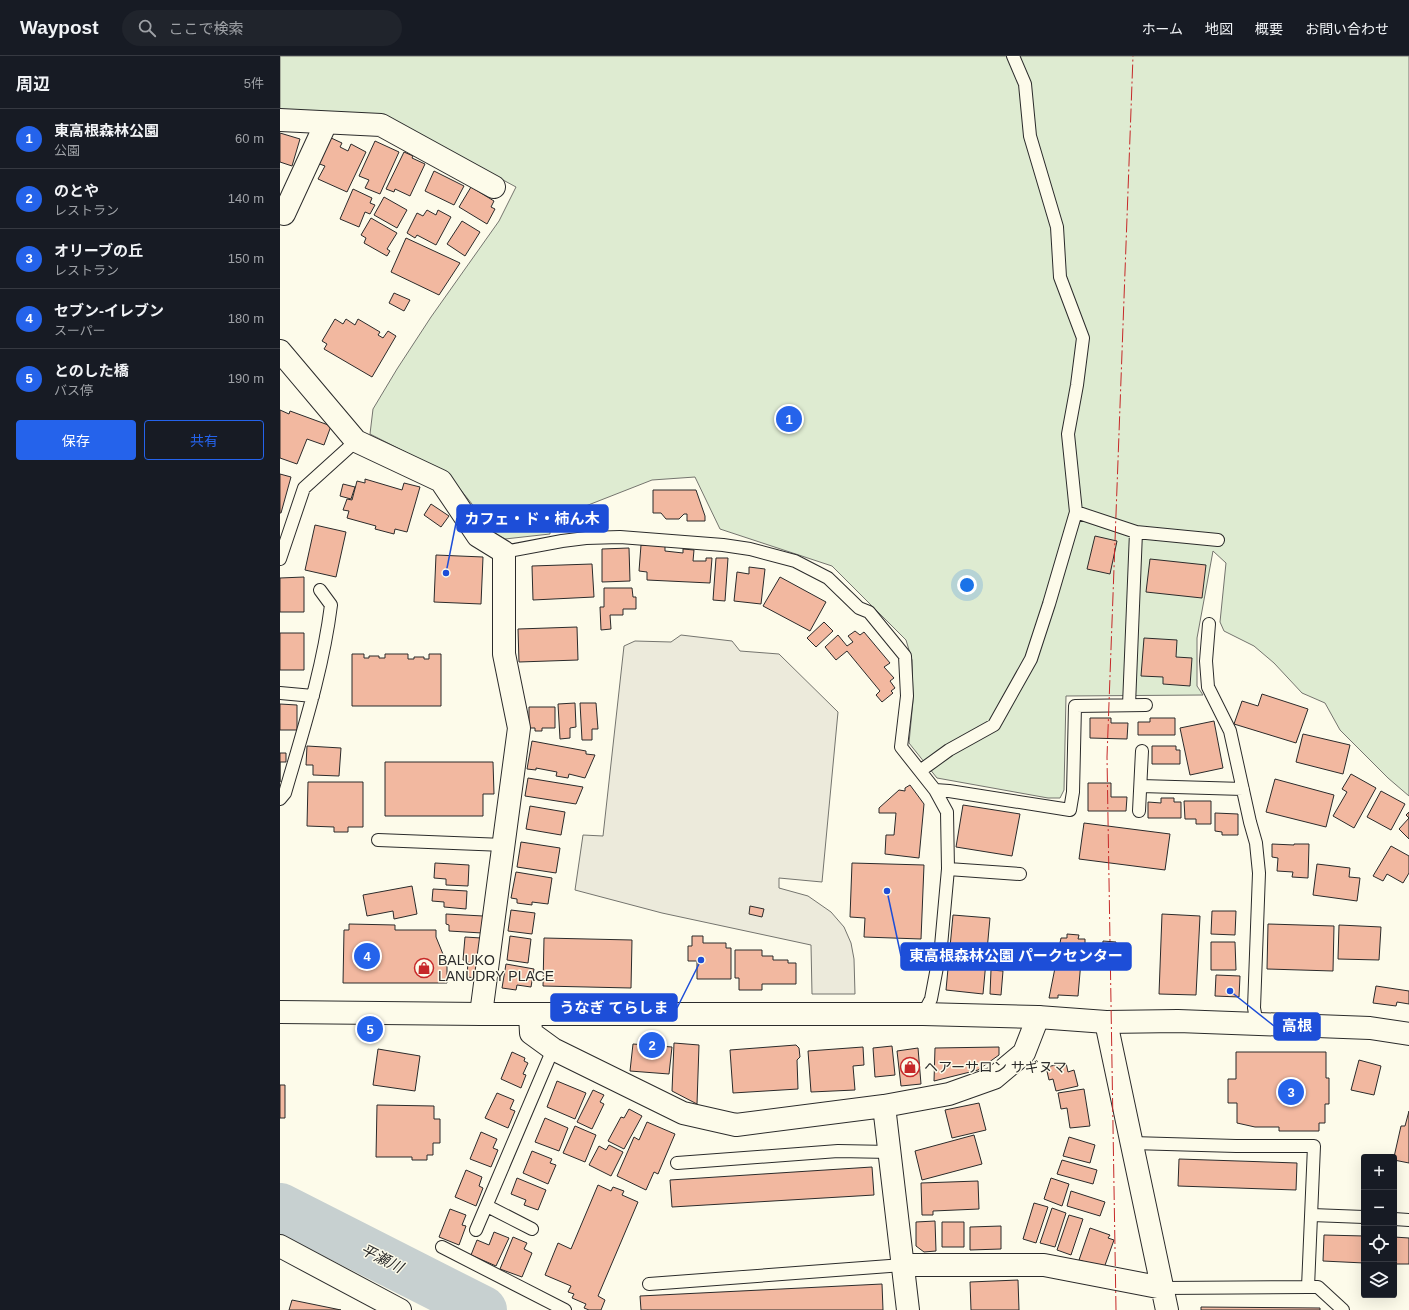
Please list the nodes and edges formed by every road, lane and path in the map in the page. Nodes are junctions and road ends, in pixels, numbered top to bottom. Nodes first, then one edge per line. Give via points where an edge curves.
1 (1013, 56) edge
2 (280, 120) edge
3 (326, 123) junction
4 (494, 187) dead end
5 (284, 214) dead end
6 (280, 351) edge
7 (356, 441) junction
8 (1076, 512) junction
9 (1136, 532) junction
10 (1218, 540) dead end
11 (504, 552) junction
12 (280, 559) edge
13 (320, 590) dead end
14 (1209, 624) dead end
15 (280, 693) edge
16 (313, 696) junction
17 (1129, 705) junction
18 (1146, 705) dead end
19 (1142, 750) dead end
20 (920, 771) junction
21 (1141, 786) junction
22 (934, 790) junction
23 (1243, 790) junction
24 (280, 799) edge
25 (1139, 811) dead end
26 (378, 840) dead end
27 (504, 845) junction
28 (948, 869) junction
29 (1020, 874) dead end
30 (280, 1012) edge
31 (482, 1014) junction
32 (530, 1014) junction
33 (923, 1014) junction
34 (1038, 1017) junction
35 (1106, 1022) junction
36 (1257, 1024) junction
37 (1409, 1034) edge
38 (553, 1049) junction
39 (884, 1106) junction
40 (1132, 1143) junction
41 (890, 1152) junction
42 (677, 1163) dead end
43 (486, 1206) junction
44 (1312, 1215) junction
45 (1361, 1218) edge
46 (1397, 1219) edge
47 (1409, 1220) edge
48 (532, 1229) dead end
49 (476, 1230) dead end
50 (280, 1246) edge
51 (442, 1247) dead end
52 (903, 1264) junction
53 (649, 1284) dead end
54 (1308, 1287) junction
55 (1163, 1288) junction
56 (400, 1310) edge
57 (564, 1310) edge
58 (908, 1310) edge
59 (1167, 1310) edge
60 (1343, 1310) edge

1 - 8 lane via 1025,84 1030,136 1058,227 1060,277 1083,338 1068,434
2 - 3 street
3 - 4 street via 381,124
3 - 5 street
6 - 7 street
7 - 11 street via 441,481 478,536
7 - 12 lane via 304,488
8 - 9 lane
8 - 20 lane via 1031,659 994,725 949,750
9 - 10 lane
9 - 17 lane
11 - 20 lane via 586,538 620,537 723,545 795,561 828,578 859,608 869,612 904,656 907,696 900,747
11 - 27 street via 504,654 519,728
13 - 16 lane via 331,605
14 - 23 lane via 1206,661 1208,687 1230,731
15 - 16 lane
16 - 24 lane via 285,794
17 - 18 lane
17 - 22 lane via 1075,706 1073,792 1070,810
19 - 21 lane
20 - 22 lane
21 - 23 lane
21 - 25 lane
22 - 28 lane via 947,812
23 - 36 lane via 1256,843 1259,873 1254,1008
26 - 27 lane
27 - 31 street
28 - 29 lane
28 - 33 lane via 941,946 931,999
30 - 31 street
31 - 32 street
32 - 33 street
32 - 38 street via 531,1033
33 - 34 street
34 - 35 street
34 - 39 street via 1024,1053 994,1078 949,1094
35 - 36 street
35 - 40 street
36 - 37 street via 1370,1028
38 - 39 street via 683,1113 736,1125
38 - 43 lane
39 - 41 street
40 - 44 lane via 1314,1146
40 - 55 street
41 - 42 lane via 838,1151
41 - 52 street
43 - 48 lane
43 - 49 lane
44 - 45 lane
44 - 54 lane
46 - 47 lane
50 - 56 street
51 - 57 lane
52 - 53 lane
52 - 55 street via 1044,1265
52 - 58 street
54 - 55 lane
54 - 60 lane via 1318,1287
55 - 59 street

